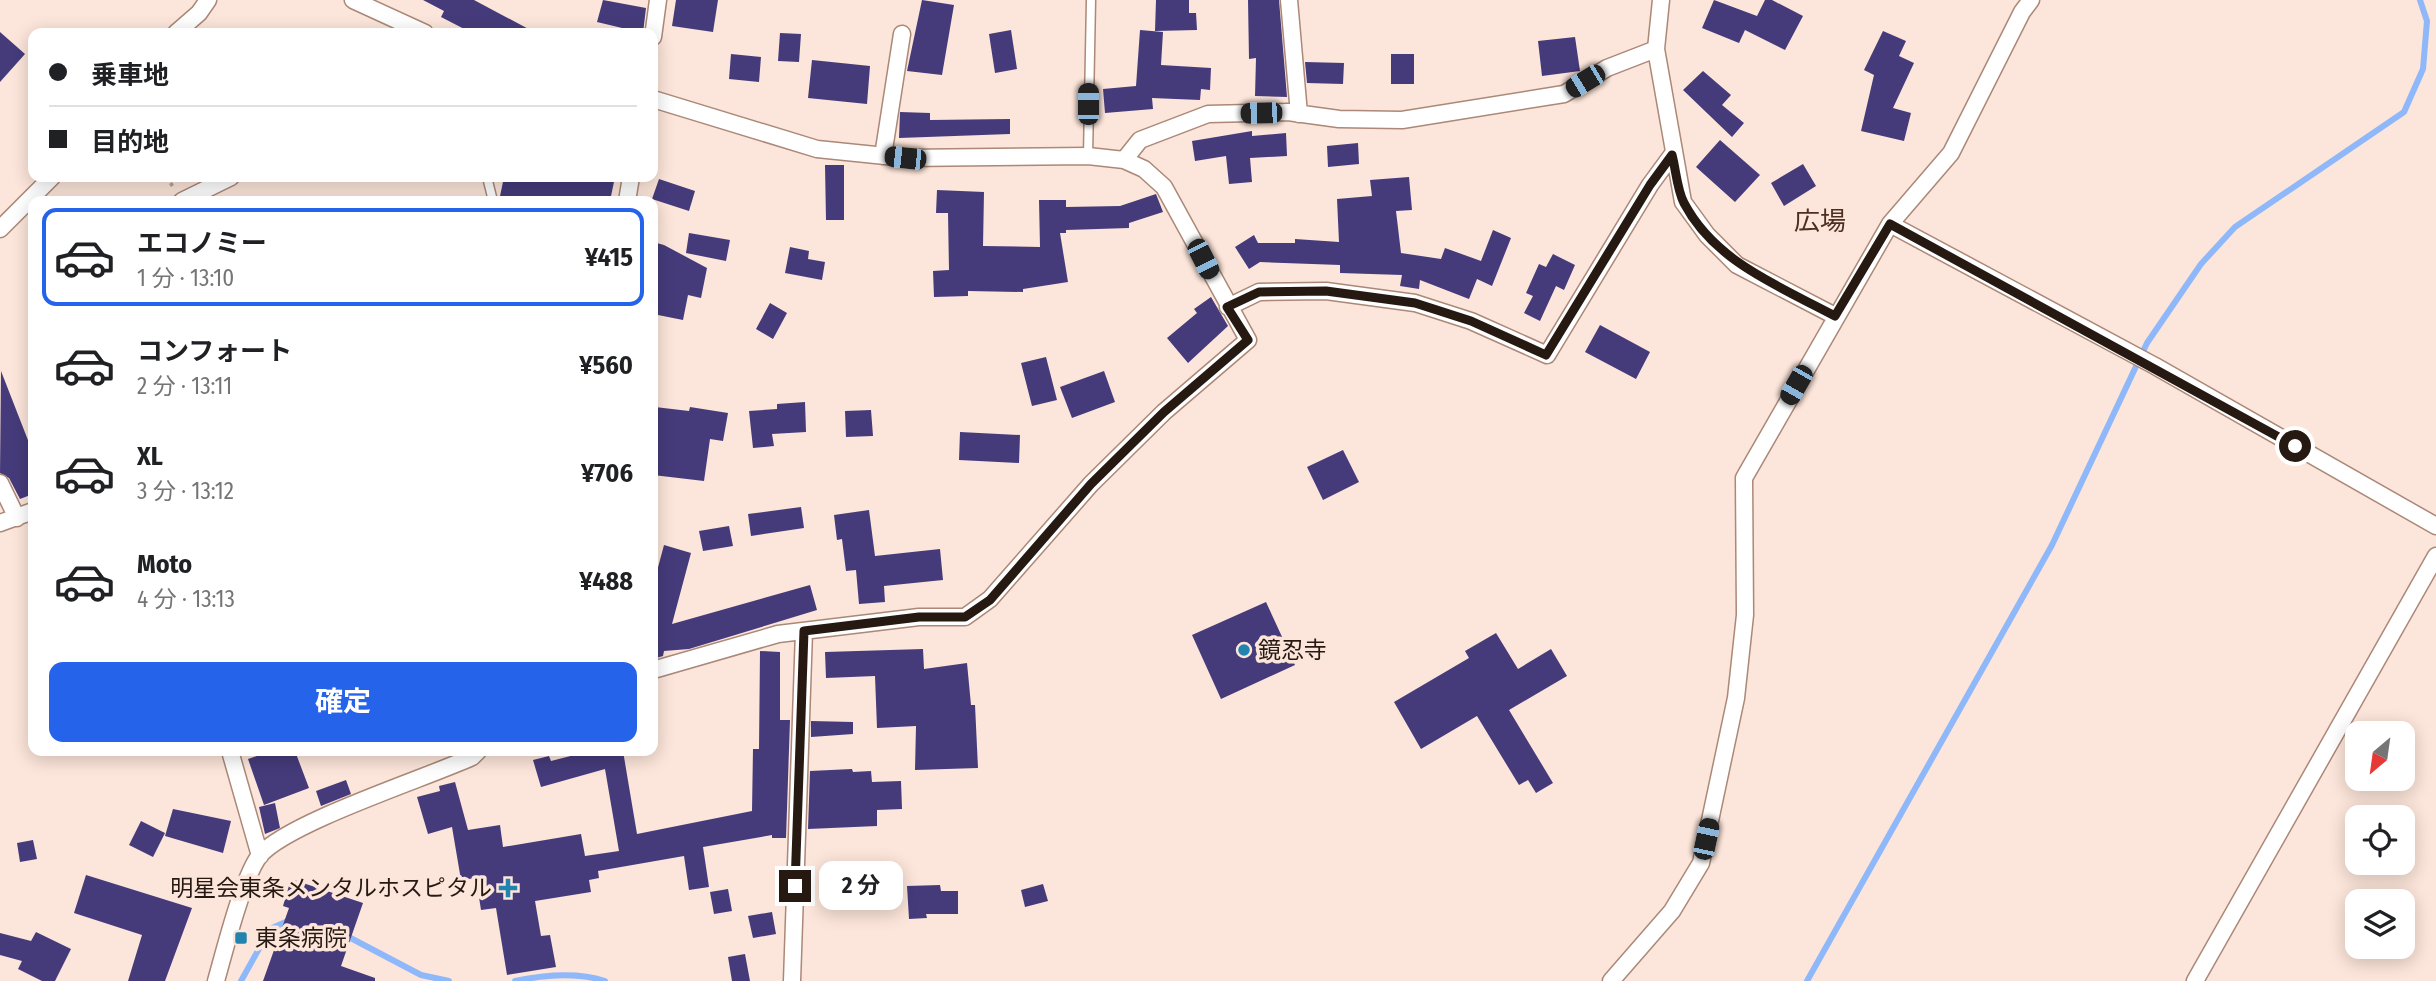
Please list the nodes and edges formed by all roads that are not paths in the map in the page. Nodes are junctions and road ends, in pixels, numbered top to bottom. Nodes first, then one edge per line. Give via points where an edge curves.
1 (208, 0) edge
2 (353, 0) edge
3 (658, 0) edge
4 (1091, 0) edge
5 (1289, 0) edge
6 (1661, 0) edge
7 (2031, 0) edge
8 (182, 28) edge
9 (414, 28) edge
10 (654, 28) edge
11 (902, 34) dead end
12 (1656, 49) junction
13 (658, 101) edge
14 (1299, 114) junction
15 (1672, 155) junction
16 (883, 156) junction
17 (1088, 156) junction
18 (1124, 160) junction
19 (47, 182) edge
20 (221, 182) edge
21 (33, 196) edge
22 (192, 196) edge
23 (28, 201) edge
24 (1890, 224) junction
25 (0, 229) edge
26 (1227, 307) junction
27 (1835, 316) junction
28 (0, 482) edge
29 (28, 513) edge
30 (17, 518) junction
31 (0, 523) edge
32 (2436, 526) edge
33 (2436, 556) edge
34 (804, 631) junction
35 (658, 669) edge
36 (231, 756) edge
37 (473, 756) edge
38 (260, 856) junction
39 (216, 981) edge
40 (792, 981) edge
41 (1611, 981) edge
42 (2195, 981) edge

1 - 8 street
2 - 9 street
3 - 10 street
4 - 17 lane
5 - 14 street
6 - 12 street
7 - 24 street via 1951,153
11 - 16 street
12 - 14 street via 1607,68 1564,94 1532,101 1402,120
12 - 15 street
13 - 16 street via 817,149
14 - 18 street via 1208,114 1140,140
15 - 26 street via 1546,355 1471,321 1415,303 1326,291 1259,292
15 - 27 street via 1683,202 1737,265
16 - 17 street
17 - 18 street
18 - 26 street via 1144,169 1164,187
19 - 21 street
20 - 22 street
23 - 25 street
24 - 27 street
24 - 32 street via 2155,366
26 - 34 street via 1248,340 1164,412 1091,484 990,600 965,617 919,617
27 - 41 street via 1744,478 1745,615 1738,684 1700,863 1672,911
28 - 30 street
29 - 30 street
30 - 31 street
33 - 42 street
34 - 35 street via 778,634
34 - 40 street
36 - 38 street
37 - 38 street via 340,811 281,839
38 - 39 street

